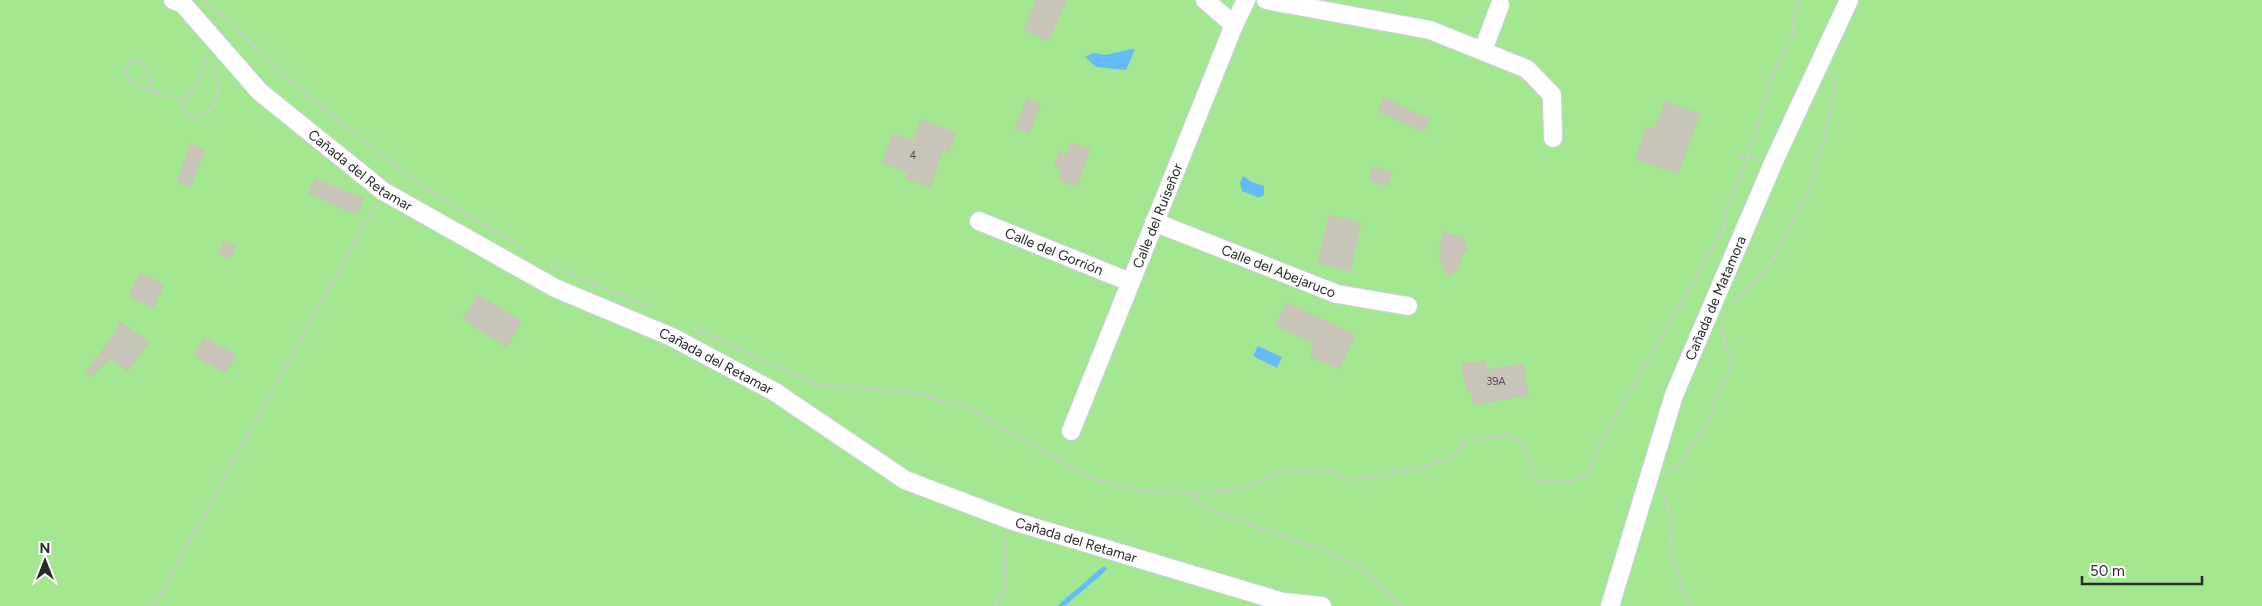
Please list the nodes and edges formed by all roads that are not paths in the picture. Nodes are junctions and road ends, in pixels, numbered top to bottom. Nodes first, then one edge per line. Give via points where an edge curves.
1 (173, 0) edge
2 (1205, 0) edge
3 (1246, 0) edge
4 (1266, 0) edge
5 (1848, 0) edge
6 (1500, 5) dead end
7 (1234, 25) junction
8 (1482, 50) junction
9 (1553, 138) dead end
10 (979, 221) dead end
11 (1154, 222) junction
12 (1130, 282) junction
13 (1408, 306) dead end
14 (1071, 431) dead end
15 (1322, 606) edge
16 (1610, 606) edge

1 - 15 street, Cañada del Retamar via 182,4 212,42 260,92 383,191 555,288 672,338 776,392 905,480 1013,521 1283,602
2 - 7 street
3 - 7 street, Calle del Ruiseñor
4 - 8 street via 1430,30
5 - 16 street, Cañada de Matamora via 1774,161 1674,394
6 - 8 street
7 - 11 street, Calle del Ruiseñor
8 - 9 street via 1527,69 1552,95
10 - 12 street, Calle del Gorrión
11 - 12 street, Calle del Ruiseñor
11 - 13 street, Calle del Abejaruco via 1336,294
12 - 14 street, Calle del Ruiseñor

